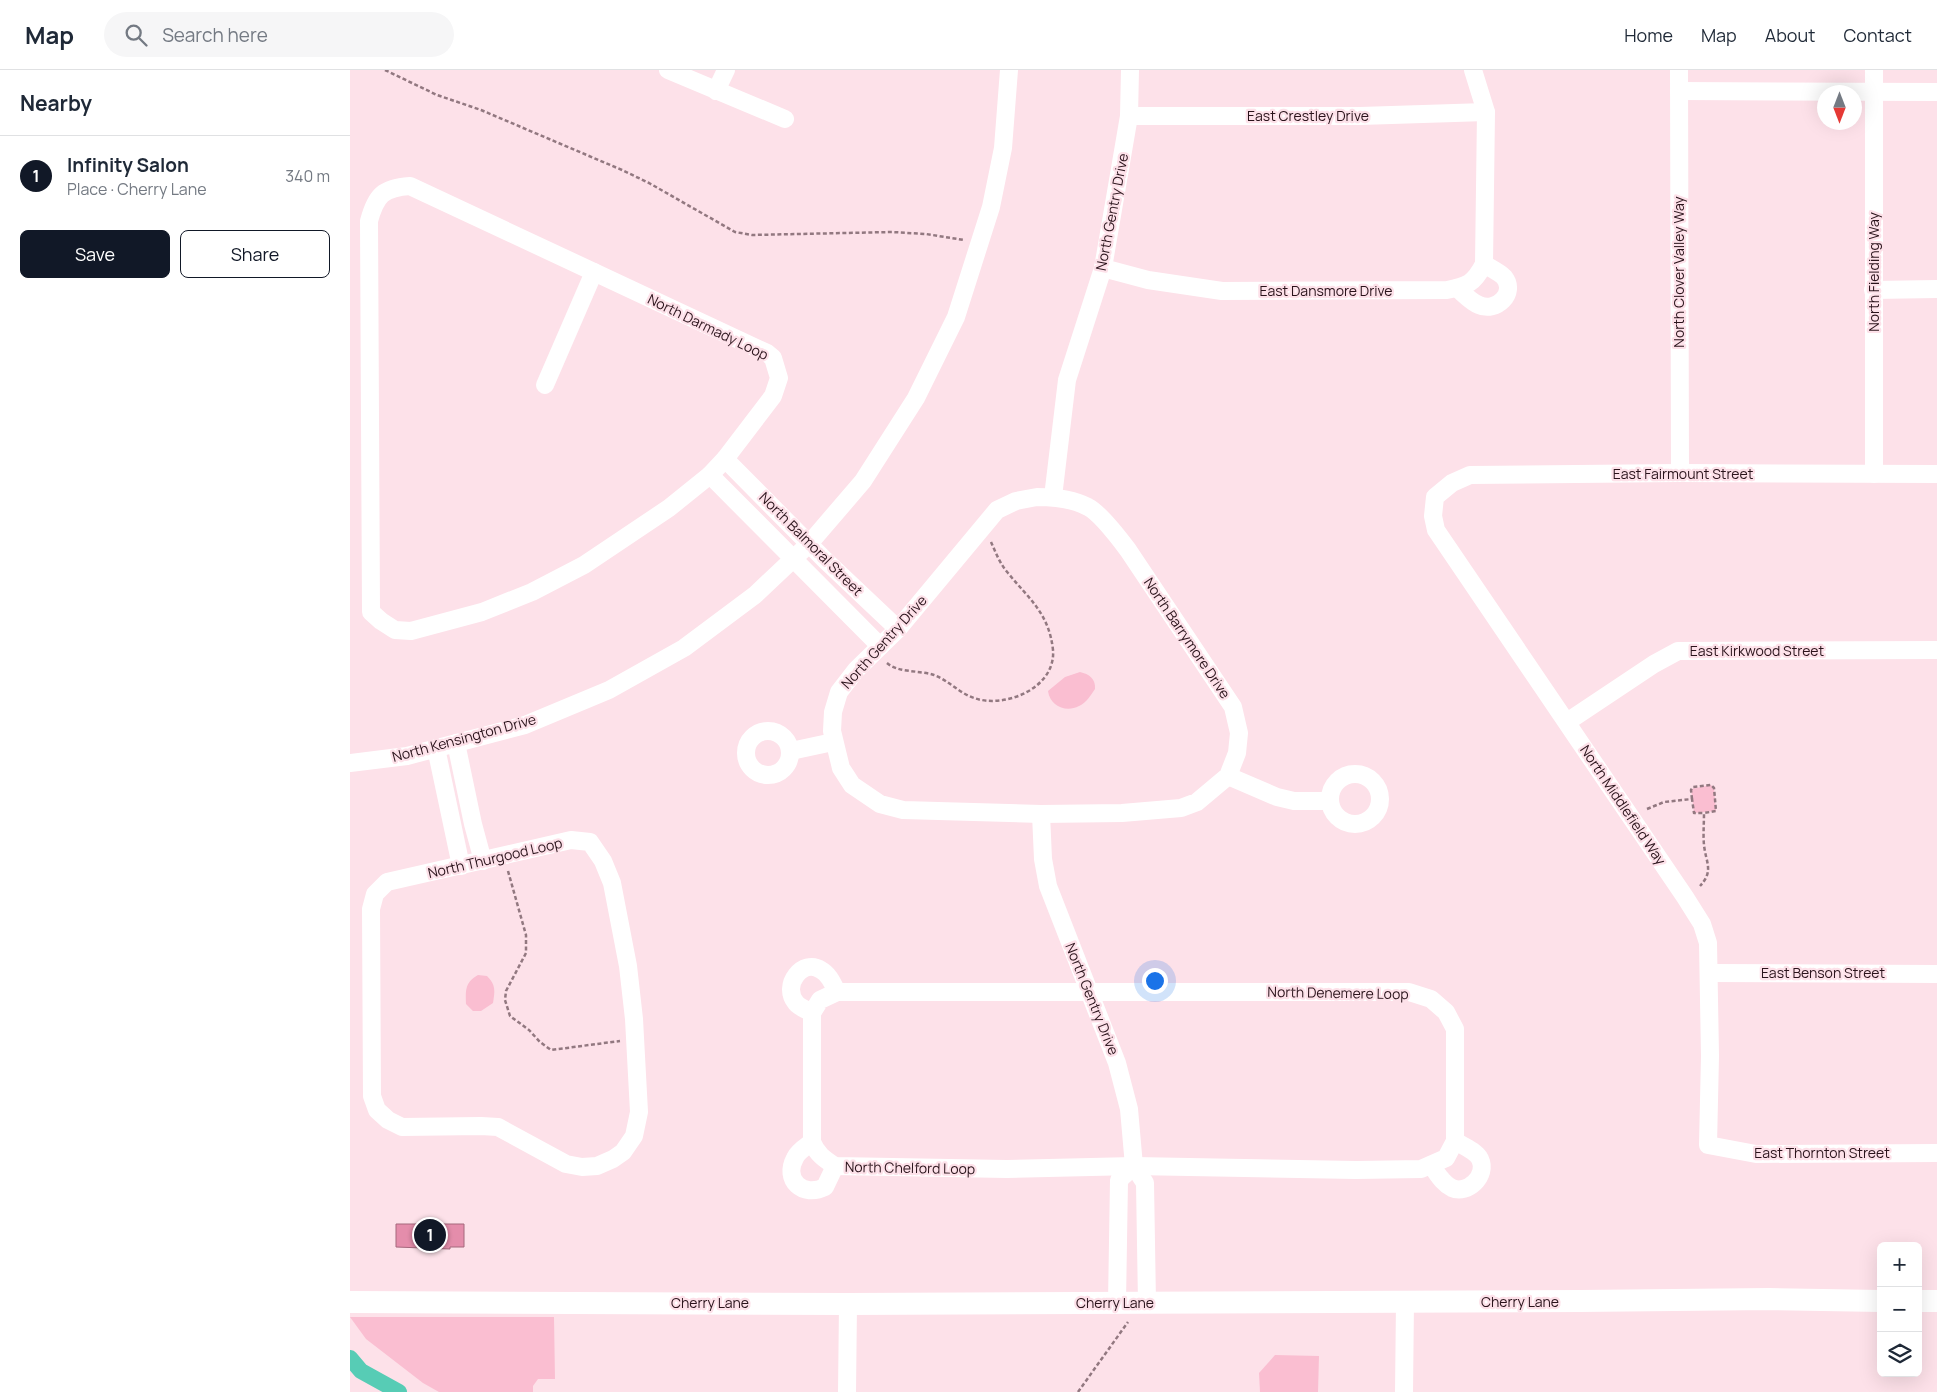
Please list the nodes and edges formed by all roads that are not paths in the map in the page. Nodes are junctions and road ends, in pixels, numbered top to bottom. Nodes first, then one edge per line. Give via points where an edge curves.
1 (668, 70) edge
2 (726, 70) edge
3 (1006, 70) edge
4 (1130, 70) edge
5 (1473, 70) edge
6 (1679, 70) edge
7 (1874, 70) edge
8 (716, 90) junction
9 (1679, 90) junction
10 (1874, 92) junction
11 (1937, 92) edge
12 (1486, 112) junction
13 (1129, 116) junction
14 (785, 119) dead end
15 (1484, 264) junction
16 (1103, 268) junction
17 (594, 272) junction
18 (1457, 288) junction
19 (1937, 289) edge
20 (1873, 290) junction
21 (544, 385) dead end
22 (725, 459) junction
23 (1680, 473) junction
24 (1874, 474) junction
25 (1937, 474) edge
26 (710, 475) junction
27 (1053, 497) junction
28 (1435, 497) joint
29 (809, 544) junction
30 (794, 559) junction
31 (898, 629) junction
32 (1937, 650) edge
33 (883, 654) junction
34 (1567, 722) junction
35 (833, 742) junction
36 (456, 743) junction
37 (436, 748) junction
38 (791, 751) dead end
39 (350, 763) edge
40 (1228, 776) junction
41 (1330, 801) dead end
42 (1041, 814) junction
43 (483, 861) junction
44 (461, 866) junction
45 (1709, 973) junction
46 (1937, 974) edge
47 (837, 992) junction
48 (1089, 993) junction
49 (812, 1012) junction
50 (1455, 1141) junction
51 (812, 1142) junction
52 (1708, 1146) joint
53 (1937, 1153) edge
54 (1431, 1165) junction
55 (835, 1166) junction
56 (1134, 1166) junction
57 (1877, 1301) edge
58 (1922, 1301) edge
59 (1937, 1301) edge
60 (350, 1302) edge
61 (1405, 1302) junction
62 (1132, 1303) junction
63 (848, 1304) junction
64 (847, 1392) edge
65 (1404, 1392) edge

1 - 8 street
2 - 8 street
3 - 29 street, North Kensington Drive via 1003,148 991,207 956,317 916,398 863,481
4 - 13 street, North Gentry Drive
5 - 12 street
6 - 9 street, North Clover Valley Way
7 - 10 street, North Fielding Way
8 - 14 street
9 - 10 street
9 - 23 street, North Clover Valley Way
10 - 11 street
10 - 20 street, North Fielding Way
12 - 13 street, East Crestley Drive via 1360,116
12 - 15 street
13 - 16 street, North Gentry Drive
15 - 18 street, East Dansmore Drive via 1476,278
15 - 18 street via 1503,276 1508,284 1508,291 1500,304 1480,306
16 - 18 street, East Dansmore Drive via 1148,280 1222,291
16 - 27 street, North Gentry Drive via 1067,380
17 - 21 street
17 - 22 street, North Darmady Loop via 773,358 780,378 773,396
17 - 26 street, North Darmady Loop via 410,186 383,192 373,206 369,221 371,612 395,630 411,631 482,612 532,592 584,565 669,508
19 - 20 street
20 - 24 street, North Fielding Way
22 - 26 street, North Darmady Loop
22 - 29 street, North Balmoral Street
23 - 24 street, East Fairmount Street
23 - 28 street, East Fairmount Street via 1470,475 1452,483
24 - 25 street, East Fairmount Street
26 - 30 street, North Balmoral Street
27 - 31 street, North Gentry Drive via 1016,501 996,510
27 - 40 street, North Barrymore Drive via 1089,507 1110,527 1233,707 1239,734 1237,753
28 - 34 street, North Middlefield Way via 1433,516 1436,530
29 - 30 street, North Kensington Drive
29 - 31 street, North Balmoral Street
30 - 33 street, North Balmoral Street
30 - 36 street, North Kensington Drive via 755,595 684,648 609,690 525,725
31 - 33 street, North Gentry Drive
32 - 34 street, East Kirkwood Street via 1678,651
33 - 35 street, North Gentry Drive via 856,670 839,692 833,712
34 - 45 street, North Middlefield Way via 1702,924 1708,943
35 - 38 street
35 - 42 street, North Gentry Drive via 841,768 852,785 880,804 903,810
36 - 37 street, North Kensington Drive
36 - 43 street
37 - 39 street, North Kensington Drive via 407,756
37 - 44 street
40 - 41 street via 1277,797 1294,801
40 - 42 street, North Barrymore Drive via 1197,802 1181,808
42 - 48 street, North Gentry Drive via 1042,859 1048,886
43 - 44 street, North Thurgood Loop
43 - 44 street, North Thurgood Loop via 571,840 590,842 612,883 628,966 637,1055 638,1112 634,1136 624,1152 597,1166 566,1164 498,1127 402,1126 377,1110 372,1096 371,910 375,894 387,882
45 - 46 street, East Benson Street
45 - 52 street, North Middlefield Way
47 - 48 street
47 - 49 street via 820,1000
47 - 49 street via 822,970 816,967 797,973 790,987 791,996 796,1004
48 - 50 street, North Denemere Loop via 1409,992 1432,999 1446,1012 1455,1029
48 - 56 street, North Gentry Drive via 1117,1063 1129,1108
49 - 51 street
50 - 54 street via 1446,1158
50 - 54 street via 1480,1159 1478,1180 1469,1188 1458,1190 1445,1183
51 - 55 street, North Chelford Loop via 822,1158
51 - 55 street via 795,1158 791,1174 798,1186 808,1191 825,1187
52 - 53 street, East Thornton Street via 1756,1154
54 - 56 street via 1421,1169 1356,1170
55 - 56 street, North Chelford Loop via 1007,1169
56 - 62 street, North Gentry Drive via 1145,1183
56 - 62 street via 1119,1180
57 - 61 main road, Cherry Lane
58 - 59 main road
60 - 63 main road, Cherry Lane
61 - 62 main road, Cherry Lane
61 - 65 street
62 - 63 main road, Cherry Lane
63 - 64 street

